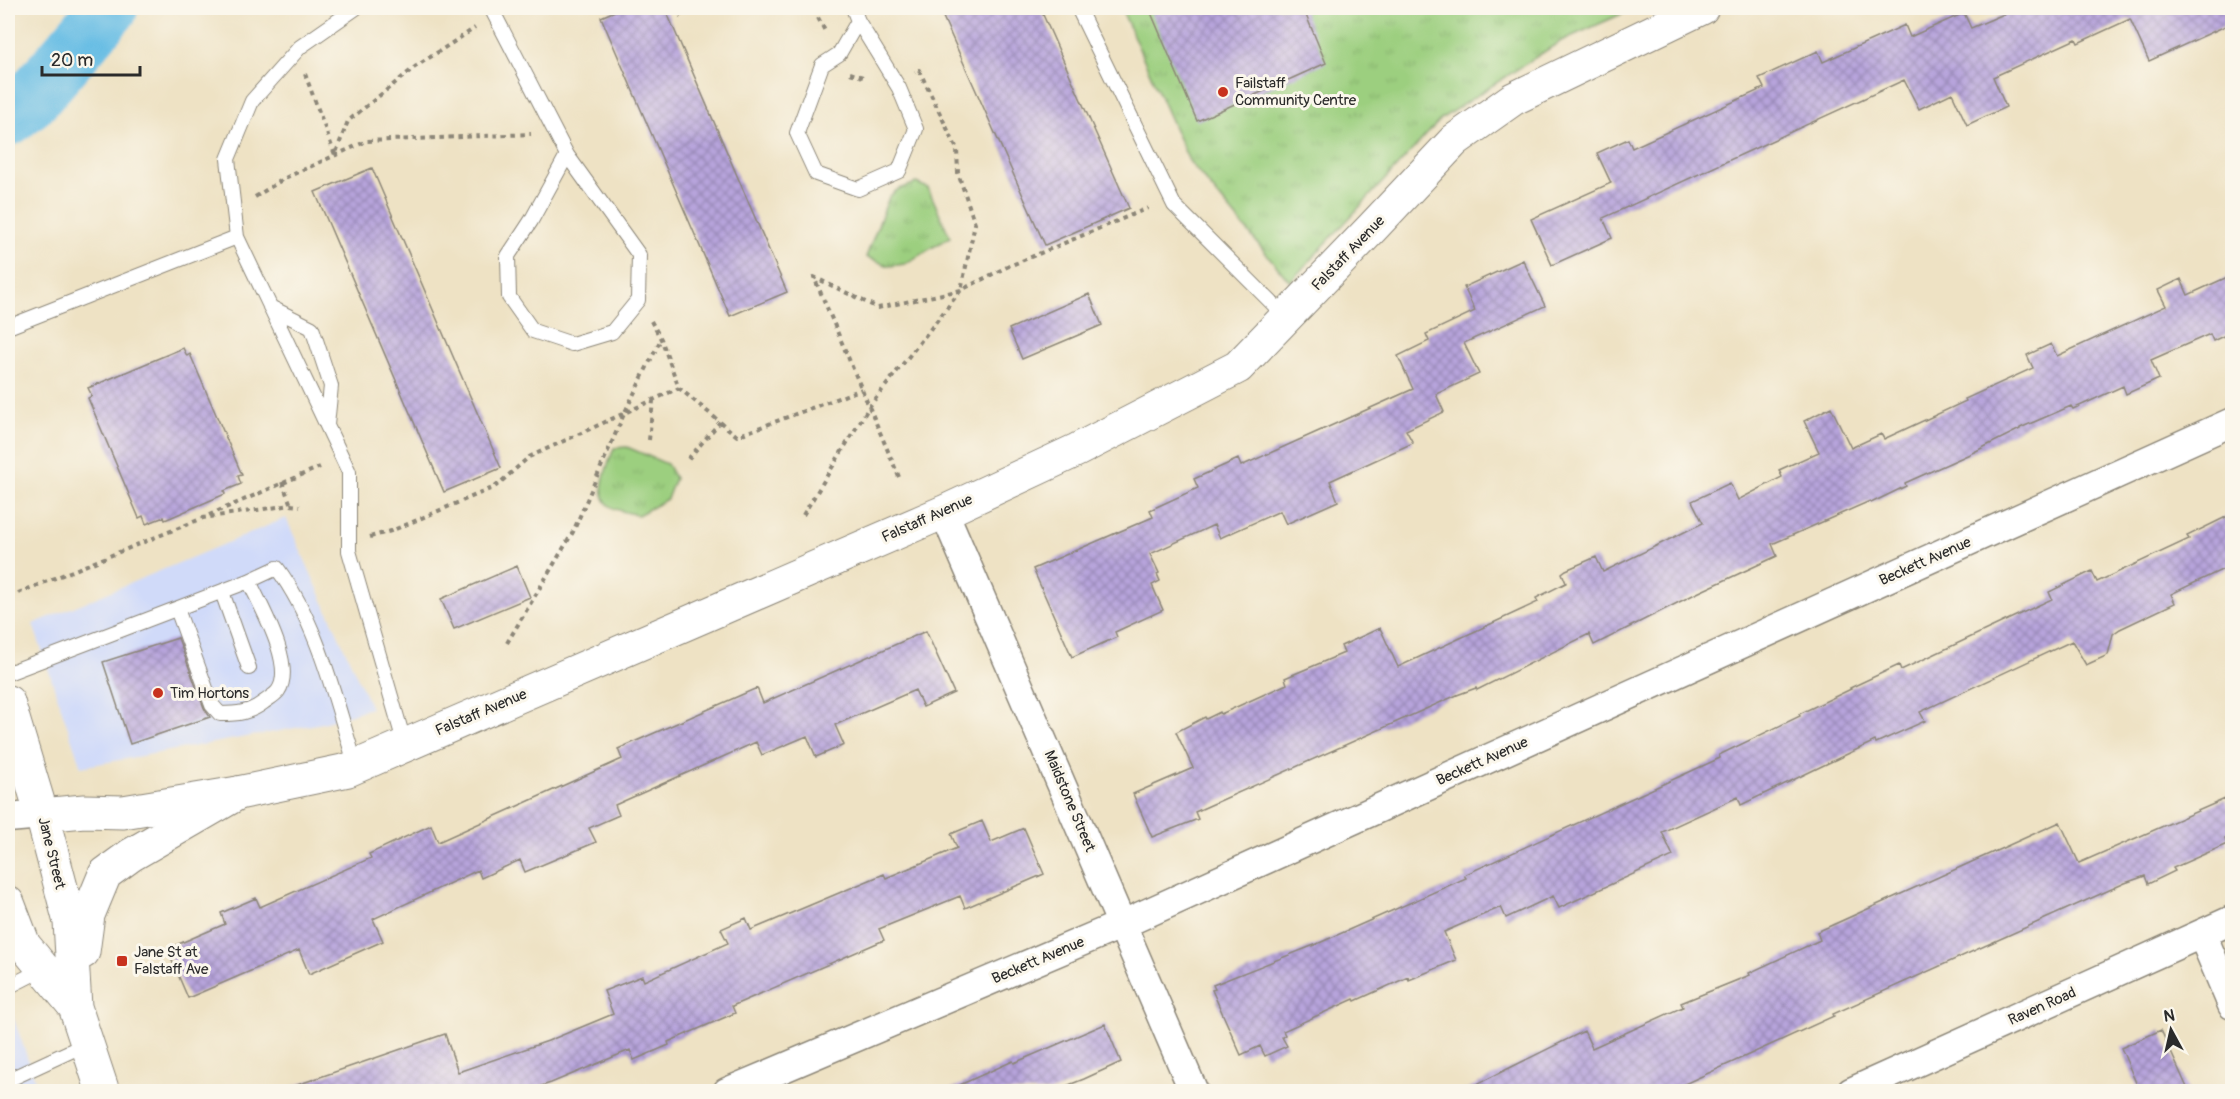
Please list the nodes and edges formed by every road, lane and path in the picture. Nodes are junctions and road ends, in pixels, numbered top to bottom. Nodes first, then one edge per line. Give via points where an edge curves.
1 (356, 8) edge
2 (677, 8) edge
3 (853, 8) edge
4 (1078, 8) edge
5 (1702, 8) edge
6 (493, 12) edge
7 (681, 17) dead end
8 (858, 21) junction
9 (296, 51) junction
10 (822, 65) junction
11 (899, 88) junction
12 (555, 132) junction
13 (335, 155) junction
14 (567, 155) junction
15 (1148, 208) dead end
16 (234, 210) junction
17 (237, 237) junction
18 (961, 290) junction
19 (638, 300) junction
20 (270, 307) junction
21 (1286, 317) junction
22 (8, 327) edge
23 (662, 339) junction
24 (679, 388) junction
25 (862, 388) junction
26 (653, 400) junction
27 (869, 406) junction
28 (624, 414) junction
29 (720, 422) junction
30 (2232, 422) edge
31 (327, 426) junction
32 (649, 440) dead end
33 (343, 458) junction
34 (688, 459) dead end
35 (899, 477) dead end
36 (282, 482) junction
37 (291, 505) junction
38 (300, 506) dead end
39 (944, 512) junction
40 (803, 514) dead end
41 (203, 518) junction
42 (350, 544) junction
43 (249, 581) junction
44 (222, 592) junction
45 (18, 593) dead end
46 (177, 609) junction
47 (507, 643) dead end
48 (249, 668) dead end
49 (8, 673) edge
50 (8, 702) edge
51 (405, 745) junction
52 (356, 766) junction
53 (238, 793) junction
54 (42, 815) junction
55 (8, 818) edge
56 (8, 903) edge
57 (2232, 920) edge
58 (1123, 924) junction
59 (2202, 934) junction
60 (43, 969) junction
61 (8, 987) edge
62 (2232, 1005) edge
63 (75, 1007) junction
64 (86, 1044) junction
65 (8, 1080) edge
66 (103, 1092) edge
67 (727, 1092) edge
68 (1194, 1092) edge
69 (1851, 1092) edge

1 - 9 lane
2 - 7 path
3 - 8 lane
4 - 21 lane via 1174,205
5 - 21 street, Falstaff Avenue via 1513,99 1455,140
6 - 12 lane
6 - 13 path via 414,67 348,121
8 - 10 lane via 839,54
8 - 11 lane
9 - 13 path
9 - 16 lane via 252,100 228,159
10 - 11 path
10 - 11 lane via 797,134 816,174 858,189 899,171 916,129
11 - 18 path via 901,78 919,70 957,148 958,173 975,224
12 - 13 path via 367,141
12 - 14 lane
13 - 16 path via 285,178
14 - 19 lane via 639,255
14 - 19 lane via 508,256 508,297 533,331 572,344 612,332
15 - 18 path
16 - 17 lane
17 - 20 lane
17 - 22 lane
18 - 25 path via 878,308 814,276
18 - 27 path
19 - 23 path
20 - 31 lane
20 - 31 lane via 312,328 331,386
21 - 39 street, Falstaff Avenue via 1238,367 1077,450
23 - 24 path
23 - 28 path
24 - 26 path
24 - 29 path
25 - 27 path
25 - 29 path via 737,436
26 - 28 path
26 - 32 path
27 - 35 path
27 - 40 path
28 - 42 path via 529,457 495,487
28 - 47 path via 573,532
29 - 34 path
30 - 58 street, Beckett Avenue
31 - 33 lane
33 - 36 path
33 - 42 lane via 349,472
36 - 37 path
36 - 41 path
37 - 38 path
37 - 41 path
39 - 51 street, Falstaff Avenue
39 - 58 street, Maidstone Street
41 - 45 path
42 - 51 lane
43 - 44 lane
43 - 46 lane via 273,634 283,675 279,690 253,710 220,714 212,705
43 - 52 lane via 278,568 292,588 320,654
44 - 46 lane
44 - 48 lane
46 - 49 lane
50 - 54 street, Jane Street
51 - 52 street, Falstaff Avenue
52 - 53 street, Falstaff Avenue
53 - 54 street, Falstaff Avenue via 123,812
53 - 63 street via 105,874 88,915
54 - 55 street
54 - 63 street, Jane Street via 70,922
56 - 60 street, Jane Street via 24,945
57 - 59 street, Raven Road
58 - 67 street, Beckett Avenue
58 - 68 street, Maidstone Street
59 - 62 street
59 - 69 street, Raven Road
60 - 61 lane
60 - 63 street, Jane Street
63 - 64 street, Jane Street
64 - 65 lane
64 - 66 street, Jane Street

